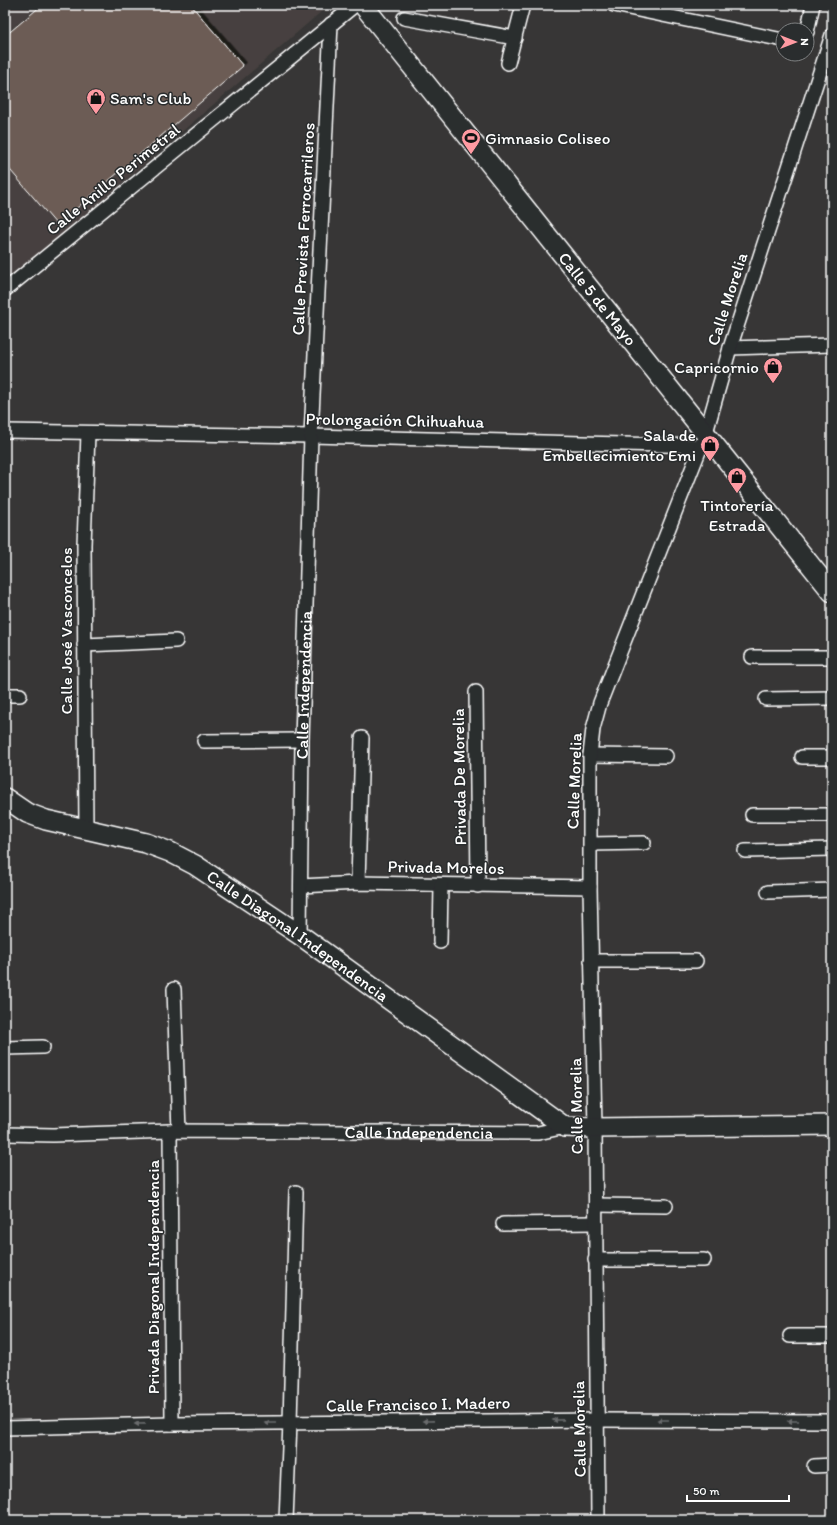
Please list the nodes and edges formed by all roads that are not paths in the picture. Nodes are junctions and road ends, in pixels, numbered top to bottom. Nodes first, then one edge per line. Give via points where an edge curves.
1 (355, 5) edge
2 (363, 5) edge
3 (523, 5) edge
4 (614, 5) edge
5 (812, 5) edge
6 (404, 18) dead end
7 (809, 22) edge
8 (331, 24) junction
9 (832, 35) edge
10 (515, 38) junction
11 (775, 38) edge
12 (508, 63) dead end
13 (5, 290) edge
14 (832, 345) edge
15 (730, 348) junction
16 (5, 431) edge
17 (88, 433) junction
18 (311, 436) junction
19 (704, 441) junction
20 (832, 592) edge
21 (176, 642) dead end
22 (84, 645) junction
23 (752, 657) dead end
24 (832, 657) edge
25 (476, 692) dead end
26 (5, 695) edge
27 (20, 695) dead end
28 (766, 698) dead end
29 (832, 698) edge
30 (362, 738) dead end
31 (302, 740) junction
32 (204, 741) dead end
33 (590, 755) junction
34 (666, 756) dead end
35 (802, 757) dead end
36 (832, 757) edge
37 (5, 798) edge
38 (752, 815) dead end
39 (832, 815) edge
40 (86, 829) junction
41 (644, 843) dead end
42 (590, 844) junction
43 (832, 849) edge
44 (745, 851) dead end
45 (358, 882) junction
46 (441, 885) junction
47 (301, 886) junction
48 (478, 886) junction
49 (590, 887) junction
50 (832, 890) edge
51 (768, 892) dead end
52 (300, 935) junction
53 (440, 942) dead end
54 (591, 961) junction
55 (696, 961) dead end
56 (174, 989) dead end
57 (43, 1047) dead end
58 (5, 1048) edge
59 (832, 1125) edge
60 (565, 1127) junction
61 (595, 1128) junction
62 (175, 1131) junction
63 (5, 1134) edge
64 (296, 1192) dead end
65 (596, 1205) junction
66 (666, 1206) dead end
67 (595, 1223) junction
68 (503, 1224) dead end
69 (595, 1260) junction
70 (704, 1260) dead end
71 (790, 1336) dead end
72 (832, 1336) edge
73 (597, 1420) junction
74 (832, 1421) edge
75 (290, 1423) junction
76 (172, 1424) junction
77 (5, 1428) edge
78 (832, 1465) edge
79 (814, 1466) dead end
80 (286, 1520) edge
81 (598, 1520) edge

1 - 8 street, Calle Anillo Perimetral
2 - 19 main road, Calle 5 de Mayo
3 - 10 street
4 - 11 street
5 - 7 street
6 - 10 street
8 - 13 street, Calle Anillo Perimetral
8 - 18 street, Calle Prevista Ferrocarrileros
9 - 15 street, Calle Morelia
10 - 12 street
14 - 15 street
15 - 19 street, Calle Morelia
16 - 17 street
17 - 18 street, Prolongación Chihuahua
17 - 22 street, Calle José Vasconcelos
18 - 19 street, Prolongación Chihuahua
18 - 31 street, Calle Independencia
19 - 20 main road, Calle 5 de Mayo
19 - 33 street, Calle Morelia via 600,703
21 - 22 street
22 - 40 street, Calle José Vasconcelos
23 - 24 street
25 - 48 street, Privada De Morelia
26 - 27 street
28 - 29 street
30 - 45 street
31 - 32 street
31 - 47 street, Calle Independencia
33 - 34 street
33 - 42 street, Calle Morelia
35 - 36 street
37 - 40 main road, Calle Diagonal Independencia via 27,813 62,825
38 - 39 street
40 - 52 main road, Calle Diagonal Independencia via 146,843 170,852 195,865
41 - 42 street
42 - 49 street, Calle Morelia
43 - 44 street
45 - 46 street, Privada Morelos
45 - 47 street, Privada Morelos
46 - 48 street, Privada Morelos
46 - 53 street
47 - 52 street, Calle Independencia
48 - 49 street, Privada Morelos
49 - 54 street, Calle Morelia
50 - 51 street
52 - 60 main road, Calle Diagonal Independencia
54 - 55 street
54 - 61 street, Calle Morelia
56 - 62 street, Privada Diagonal Independencia
57 - 58 street
59 - 61 main road, Calle Independencia
60 - 61 main road, Calle Independencia
60 - 62 street, Calle Independencia via 538,1133
61 - 65 street, Calle Morelia
62 - 63 street, Calle Independencia
62 - 76 street, Privada Diagonal Independencia
64 - 75 street
65 - 66 street
65 - 67 street, Calle Morelia
67 - 68 street
67 - 69 street, Calle Morelia
69 - 70 street
69 - 73 street, Calle Morelia
71 - 72 street
74 -> 73 street, Calle Francisco I. Madero
73 -> 75 street, Calle Francisco I. Madero
73 - 81 street, Calle Morelia
75 -> 76 street, Calle Francisco I. Madero
75 - 80 street
76 -> 77 street, Calle Francisco I. Madero
78 - 79 street

